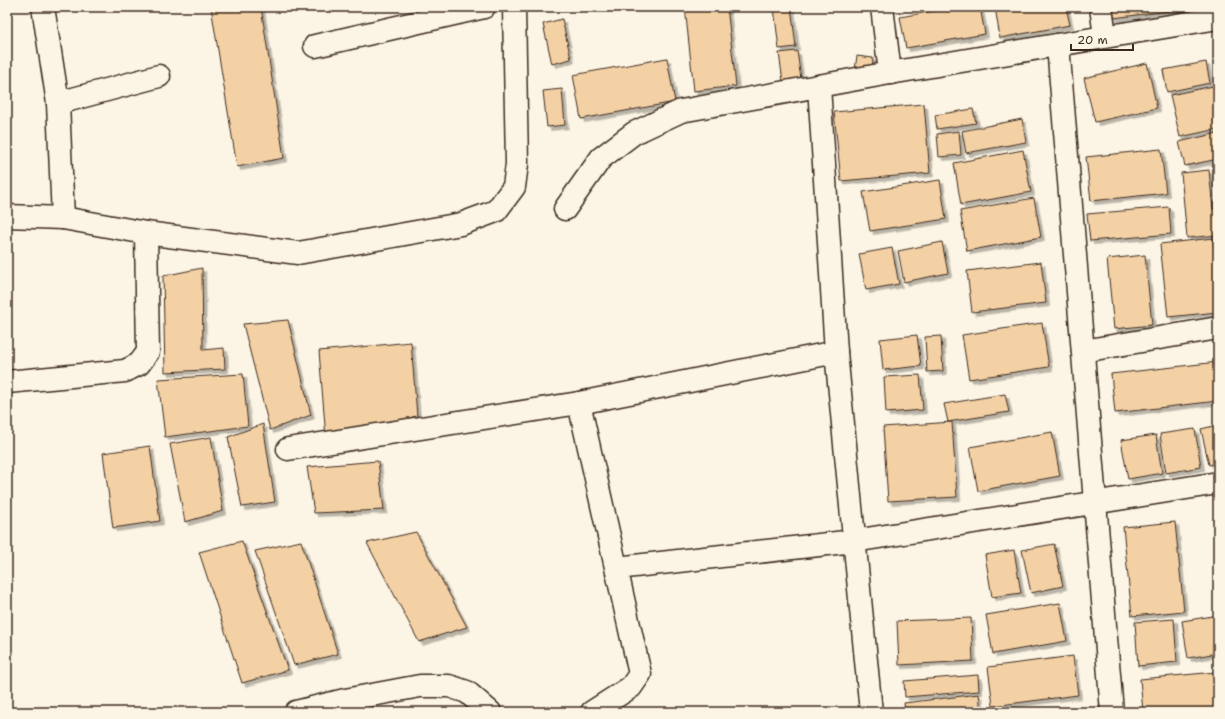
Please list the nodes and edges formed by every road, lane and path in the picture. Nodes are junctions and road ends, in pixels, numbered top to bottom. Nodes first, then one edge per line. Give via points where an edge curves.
1 (43, 7) edge
2 (484, 7) edge
3 (514, 7) edge
4 (882, 7) edge
5 (1101, 7) edge
6 (1218, 18) edge
7 (1105, 36) junction
8 (1058, 45) junction
9 (315, 46) dead end
10 (890, 73) junction
11 (159, 76) dead end
12 (819, 86) junction
13 (58, 103) junction
14 (564, 209) dead end
15 (7, 216) edge
16 (63, 218) junction
17 (146, 233) junction
18 (1218, 328) edge
19 (1083, 351) junction
20 (836, 352) junction
21 (7, 382) edge
22 (579, 403) junction
23 (288, 449) dead end
24 (1218, 483) edge
25 (1095, 502) junction
26 (854, 541) junction
27 (617, 568) junction
28 (296, 712) edge
29 (490, 712) edge
30 (592, 712) edge
31 (870, 712) edge
32 (1112, 712) edge

1 - 13 street
2 - 9 street
3 - 17 street via 517,164 514,187 496,211 461,224 298,252
4 - 10 street
5 - 7 street
6 - 7 street
7 - 8 street
8 - 10 street
8 - 19 street
10 - 12 street
11 - 13 street
12 - 14 street via 681,111 634,133 601,158
12 - 20 street
13 - 16 street
15 - 16 street
16 - 17 street
17 - 21 street via 148,352 139,364 126,371
18 - 19 street
19 - 25 street
20 - 22 street
20 - 26 street
22 - 23 street
22 - 27 street
24 - 25 street
25 - 26 street
25 - 32 street
26 - 27 street
26 - 31 street
27 - 30 street via 640,674 631,687
28 - 29 street via 420,686 449,686 467,692

